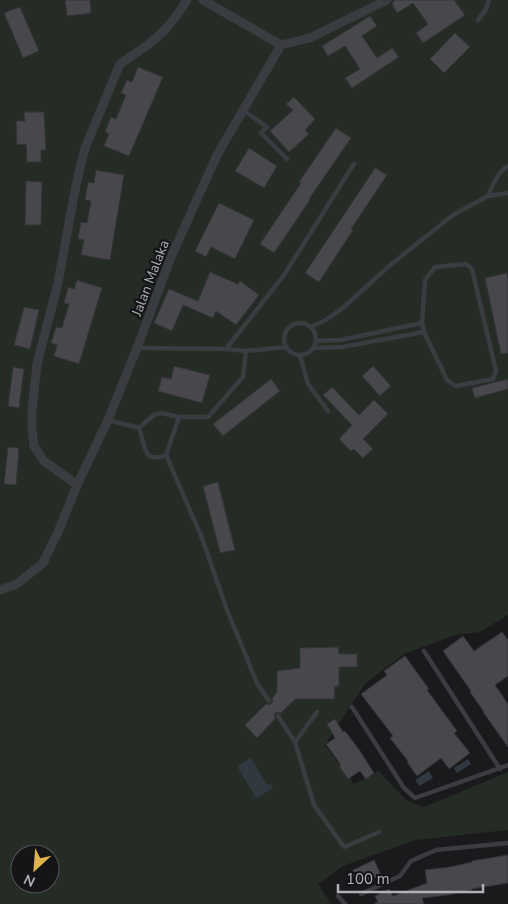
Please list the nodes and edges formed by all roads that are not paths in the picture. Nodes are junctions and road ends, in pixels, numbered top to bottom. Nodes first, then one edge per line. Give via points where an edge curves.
1 (187, 0) edge
2 (203, 0) edge
3 (387, 0) edge
4 (489, 0) edge
5 (478, 20) dead end
6 (281, 45) junction
7 (243, 110) junction
8 (286, 159) dead end
9 (354, 164) dead end
10 (508, 166) edge
11 (508, 193) edge
12 (488, 196) junction
13 (422, 323) junction
14 (311, 327) junction
15 (424, 332) junction
16 (316, 341) junction
17 (137, 348) junction
18 (287, 348) junction
19 (313, 348) junction
20 (226, 349) junction
21 (246, 351) junction
22 (300, 355) junction
23 (328, 411) dead end
24 (179, 417) junction
25 (108, 420) junction
26 (139, 428) junction
27 (166, 455) junction
28 (77, 485) junction
29 (0, 590) edge
30 (424, 651) dead end
31 (269, 701) dead end
32 (352, 707) dead end
33 (317, 712) dead end
34 (278, 716) dead end
35 (294, 742) junction
36 (508, 765) edge
37 (500, 769) junction
38 (379, 832) dead end
39 (508, 843) edge
40 (361, 894) dead end
41 (338, 896) dead end
42 (345, 904) edge

1 - 28 street via 165,30 120,64 85,148 76,185 58,283 37,364 32,429 34,446 44,461
2 - 6 street
3 - 6 street via 310,38
4 - 5 lane via 486,11
6 - 7 street, Jalan Malaka
7 - 8 lane via 267,126 261,133
7 - 17 street, Jalan Malaka via 217,155 172,257
9 - 20 lane via 284,275
10 - 12 lane
11 - 12 lane
12 - 14 lane via 453,215 388,266 344,307
13 - 15 lane
13 - 15 lane via 425,280 435,267 466,264 472,268 496,371 493,379 456,386 447,380
13 - 16 lane via 341,340
14 - 16 lane
14 - 18 lane via 304,323 290,326 284,340
15 - 19 lane via 342,347
16 - 19 lane
17 - 20 lane
17 - 25 street, Jalan Malaka
18 - 21 lane
18 - 22 lane
19 - 22 lane
20 - 21 lane
21 - 24 lane via 243,377 208,417
22 - 23 lane via 308,384
24 - 26 lane via 161,413
24 - 27 lane
25 - 26 lane
25 - 28 street, Jalan Malaka
26 - 27 lane via 144,448 151,456 159,458
27 - 31 lane via 202,538 257,683
28 - 29 street, Jalan Malaka via 43,563 17,584
30 - 37 lane
32 - 37 lane via 404,788 415,798
33 - 35 lane
34 - 35 lane
35 - 38 lane via 314,805 344,847
36 - 37 lane
39 - 40 lane via 436,850 411,861 400,876
41 - 42 lane

